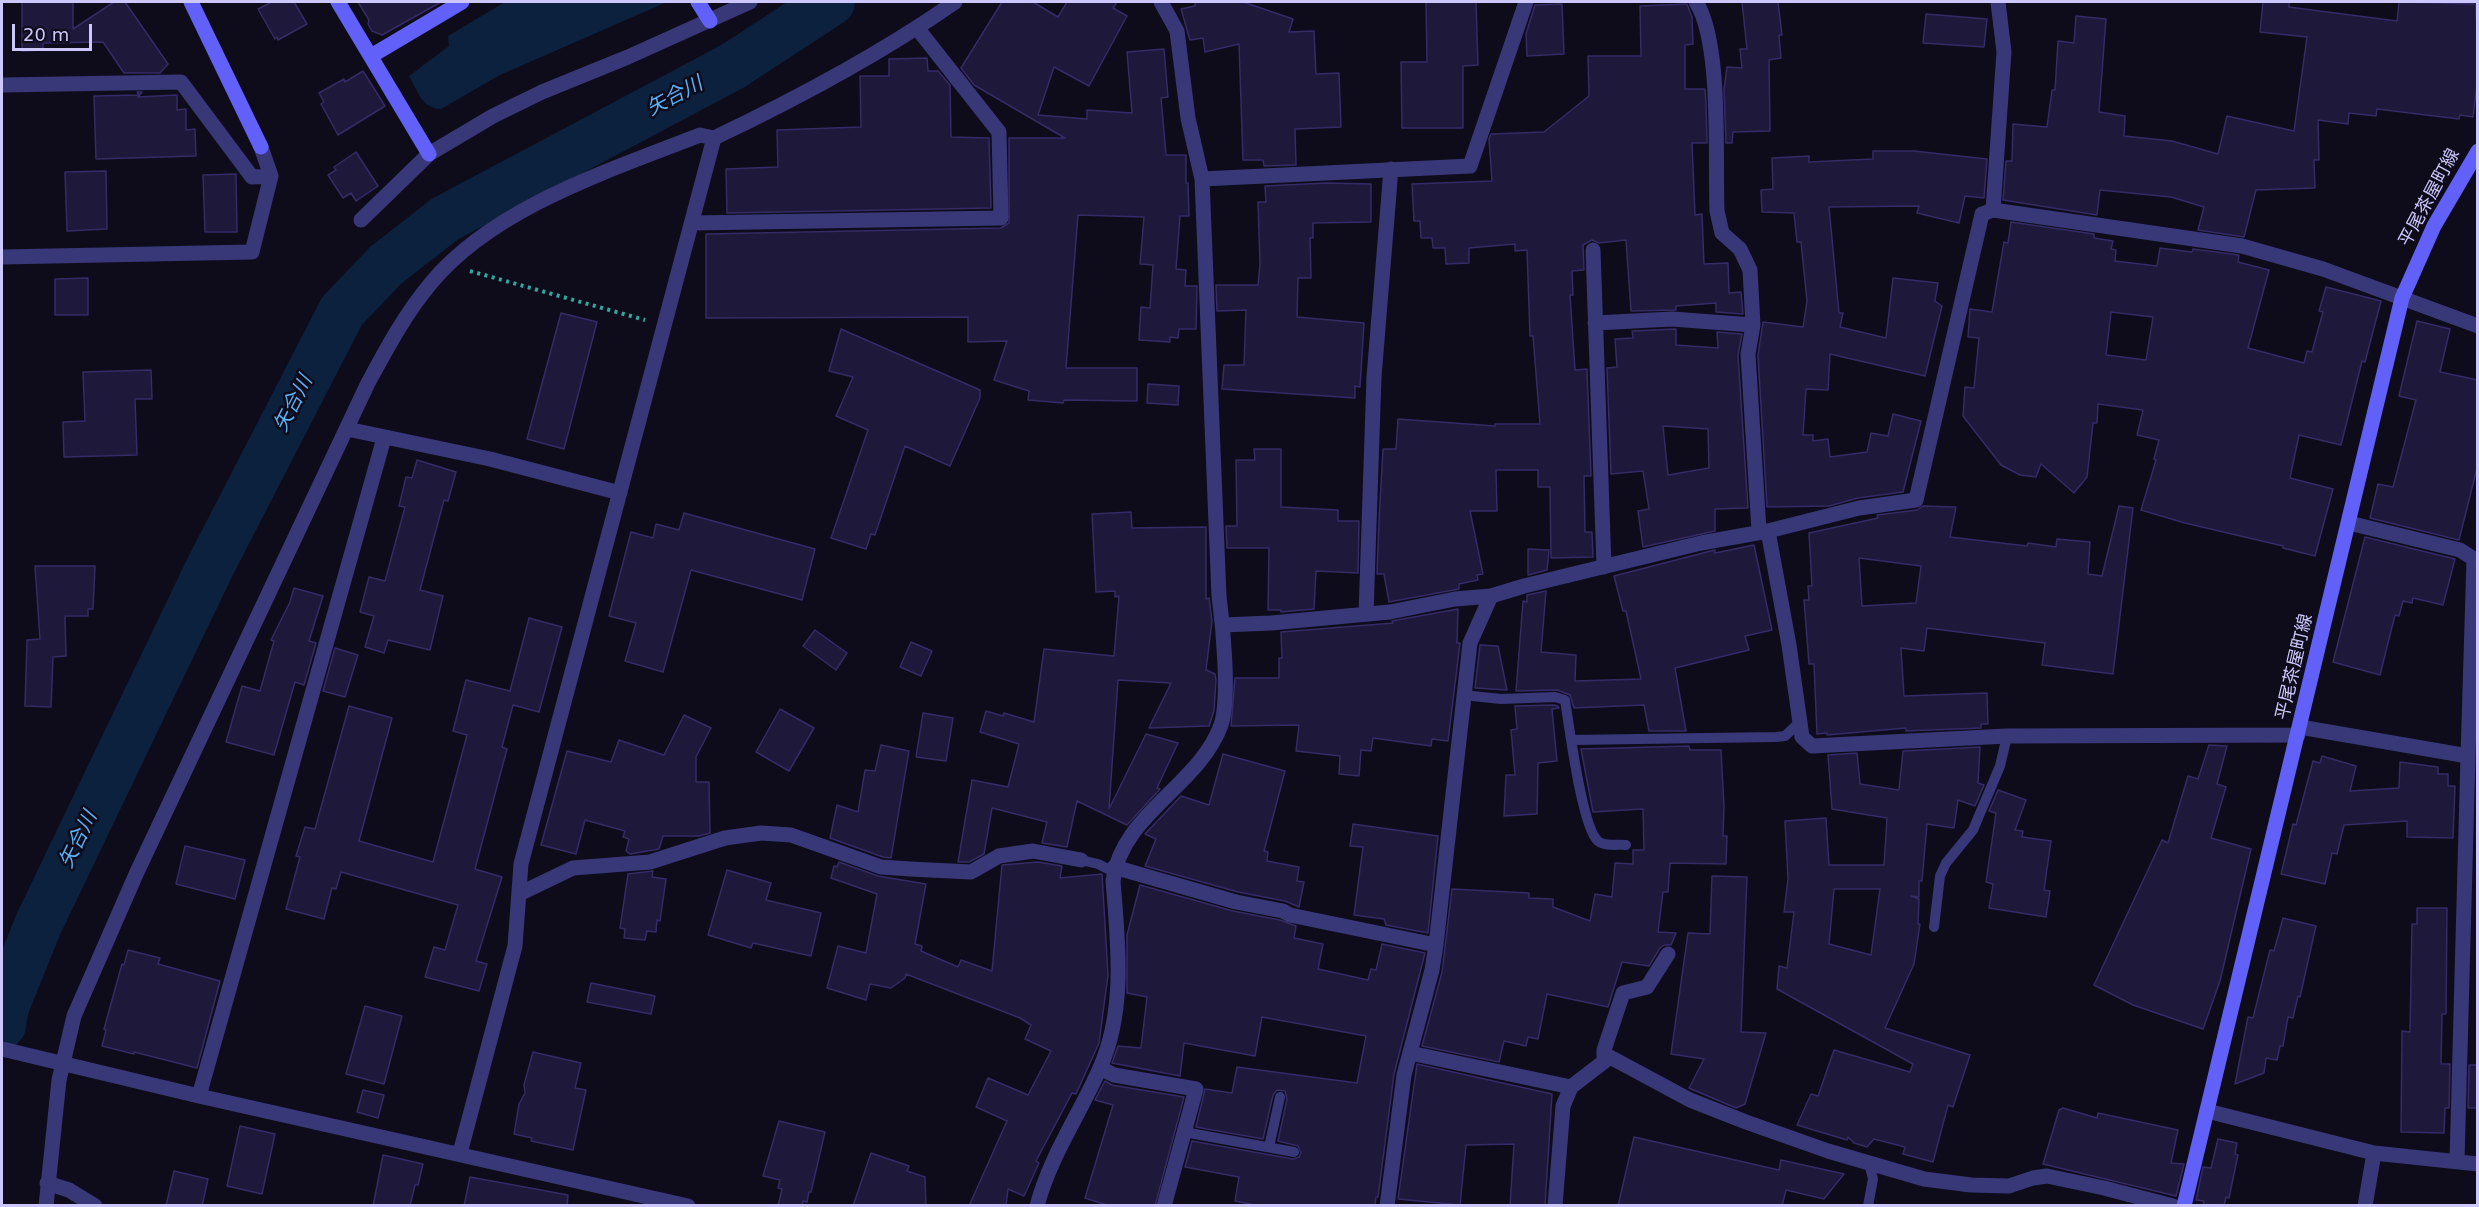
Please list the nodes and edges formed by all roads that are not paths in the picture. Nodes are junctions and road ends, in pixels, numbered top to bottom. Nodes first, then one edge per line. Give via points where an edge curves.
1 (191, 2) edge
2 (338, 2) edge
3 (462, 2) edge
4 (698, 2) edge
5 (750, 2) edge
6 (955, 2) edge
7 (1161, 2) edge
8 (1526, 2) edge
9 (1696, 2) edge
10 (1998, 2) edge
11 (710, 21) junction
12 (917, 28) junction
13 (371, 56) junction
14 (2, 85) edge
15 (714, 138) junction
16 (261, 147) joint
17 (2478, 151) edge
18 (429, 154) junction
19 (1391, 169) junction
20 (271, 176) junction
21 (1202, 178) junction
22 (1993, 210) junction
23 (361, 219) dead end
24 (692, 223) junction
25 (1593, 250) dead end
26 (2, 258) edge
27 (2402, 298) junction
28 (1595, 323) junction
29 (1753, 325) junction
30 (2478, 326) edge
31 (347, 429) junction
32 (384, 438) junction
33 (620, 493) junction
34 (2349, 523) junction
35 (1763, 531) junction
36 (1604, 567) junction
37 (1491, 596) junction
38 (1366, 614) junction
39 (1223, 625) junction
40 (2475, 643) edge
41 (1463, 695) junction
42 (1800, 722) junction
43 (2299, 731) junction
44 (2007, 736) junction
45 (1572, 740) junction
46 (2468, 756) junction
47 (2473, 806) edge
48 (1626, 845) dead end
49 (1081, 860) joint
50 (1114, 869) junction
51 (519, 894) junction
52 (1934, 927) dead end
53 (1436, 945) junction
54 (1668, 954) dead end
55 (2, 1049) edge
56 (1410, 1053) junction
57 (1604, 1062) junction
58 (58, 1063) junction
59 (1100, 1068) junction
60 (1571, 1087) junction
61 (199, 1096) junction
62 (1280, 1097) dead end
63 (2207, 1111) junction
64 (1184, 1132) junction
65 (1269, 1147) junction
66 (1294, 1152) dead end
67 (460, 1153) junction
68 (2374, 1153) junction
69 (2457, 1161) junction
70 (1869, 1163) junction
71 (2478, 1164) edge
72 (47, 1183) junction
73 (46, 1206) edge
74 (95, 1206) edge
75 (688, 1206) edge
76 (1037, 1206) edge
77 (1164, 1206) edge
78 (1386, 1206) edge
79 (1555, 1206) edge
80 (1869, 1206) edge
81 (2173, 1206) edge
82 (2184, 1206) edge
83 (2365, 1206) edge

1 - 16 main road
2 - 13 main road
3 - 13 main road
4 - 11 main road
5 - 11 street
6 - 12 street
7 - 21 street via 1177,31 1188,118
8 - 19 street via 1470,166
9 - 29 street via 1708,30 1713,76 1717,211 1722,232 1740,249 1750,270
10 - 22 street via 2004,52
11 - 18 street via 542,92
12 - 15 street via 795,99
12 - 24 street via 999,132 1001,218
13 - 18 main road
14 - 20 street via 181,82 252,177
15 - 24 street
15 - 31 street via 700,135 597,175 552,196 476,241 433,281 395,332
16 - 20 street
17 - 27 main road, 平尾茶屋町線 via 2434,226
18 - 23 street
19 - 21 street
19 - 38 street via 1374,377
20 - 26 street via 252,252
21 - 39 street
22 - 27 street via 2242,246 2323,269
22 - 35 street via 1982,214 1916,500 1859,508
24 - 33 street
25 - 28 street
27 - 30 street
27 - 34 main road, 平尾茶屋町線
28 - 29 street via 1672,318
28 - 36 street
29 - 35 street via 1748,354
31 - 32 street
31 - 58 street via 137,873 74,1016
32 - 33 street via 490,459
32 - 61 street
33 - 51 street via 521,864
34 - 40 street via 2460,550 2474,560
34 - 43 main road, 平尾茶屋町線
35 - 36 street
35 - 42 street via 1789,645
36 - 37 street
37 - 38 street via 1455,598
37 - 41 street via 1470,643
38 - 39 street
39 - 50 street via 1225,707 1215,740 1132,834
40 - 46 street
41 - 45 lane via 1501,699 1560,697 1565,700
41 - 53 street
42 - 44 street via 1802,737 1812,746
42 - 45 lane via 1785,736 1776,737
43 - 44 street
43 - 46 street
43 - 63 main road, 平尾茶屋町線
44 - 52 lane via 2000,766 1973,830 1946,862 1940,876
45 - 48 lane via 1578,784 1590,827 1598,841
46 - 47 street
47 - 69 street
49 - 50 lane
49 - 51 street via 1033,851 999,856 971,872 910,869 869,863 799,837 761,833 725,838 650,862 573,868
50 - 53 street via 1290,915
50 - 59 street via 1119,986 1111,1034
51 - 67 street via 515,946
53 - 56 street
54 - 57 street via 1647,987 1623,993 1604,1050
55 - 58 street
56 - 60 street
56 - 78 street
57 - 60 street
57 - 70 street via 1610,1057 1690,1100
58 - 61 street
58 - 72 street
59 - 64 street via 1114,1075 1196,1089
59 - 76 street via 1067,1130
60 - 79 street via 1563,1106
61 - 67 street
62 - 65 lane
63 - 68 street
63 - 82 main road, 平尾茶屋町線
64 - 65 lane
64 - 77 street
65 - 66 lane
67 - 75 street
68 - 69 street
68 - 83 street
69 - 71 street
70 - 80 lane via 1873,1179
70 - 81 street via 1924,1179 1971,1185 2009,1186 2048,1176
72 - 73 street
72 - 74 street via 69,1190

